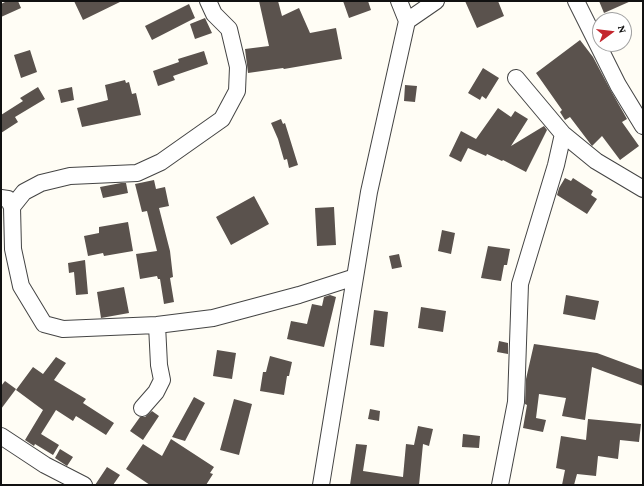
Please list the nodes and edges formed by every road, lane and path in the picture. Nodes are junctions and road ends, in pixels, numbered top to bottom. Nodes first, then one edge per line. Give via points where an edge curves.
1 (208, 1) edge
2 (399, 1) edge
3 (436, 1) edge
4 (576, 1) edge
5 (407, 21) junction
6 (516, 78) dead end
7 (643, 126) edge
8 (563, 134) junction
9 (643, 188) edge
10 (6, 202) edge
11 (356, 277) junction
12 (157, 325) junction
13 (142, 408) dead end
14 (1, 436) edge
15 (84, 485) edge
16 (321, 485) edge
17 (500, 485) edge

1 - 10 street via 214,14 229,29 238,67 237,91 222,119 161,162 137,173 70,176 41,183
2 - 5 street
3 - 5 street
4 - 7 street via 618,85
5 - 11 street via 369,192
6 - 8 street
8 - 9 street via 596,161
8 - 17 street via 520,284 516,402
10 - 12 street via 21,286 44,324 63,329
11 - 12 street via 213,318
11 - 16 street
12 - 13 street via 162,380 156,392
14 - 15 street

